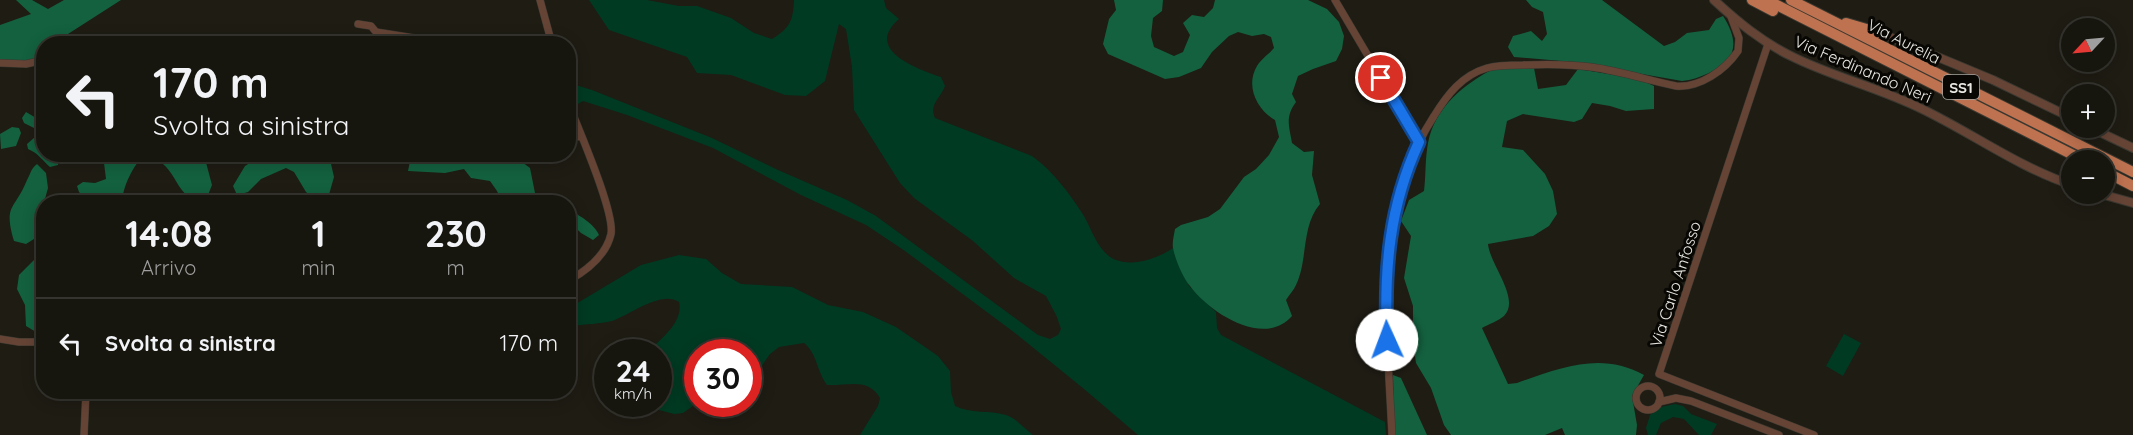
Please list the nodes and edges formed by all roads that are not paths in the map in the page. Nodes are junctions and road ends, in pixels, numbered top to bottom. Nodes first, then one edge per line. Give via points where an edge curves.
1 (540, 0) edge
2 (1335, 0) edge
3 (1714, 0) edge
4 (1752, 0) edge
5 (1767, 0) edge
6 (1791, 0) edge
7 (1815, 12) junction
8 (1730, 14) junction
9 (358, 24) dead end
10 (1880, 33) joint
11 (401, 36) edge
12 (550, 36) edge
13 (1768, 44) junction
14 (36, 62) edge
15 (0, 63) edge
16 (1961, 99) junction
17 (2061, 113) edge
18 (576, 124) edge
19 (576, 136) edge
20 (581, 137) junction
21 (2112, 138) edge
22 (1419, 142) junction
23 (2133, 148) edge
24 (2063, 150) edge
25 (2133, 172) edge
26 (2115, 177) edge
27 (2061, 182) edge
28 (2133, 186) edge
29 (2115, 198) edge
30 (2133, 203) edge
31 (576, 276) edge
32 (0, 339) edge
33 (36, 342) edge
34 (1659, 374) junction
35 (1652, 387) junction
36 (86, 399) edge
37 (1659, 402) junction
38 (84, 435) edge
39 (1392, 435) edge
40 (1779, 435) edge
41 (1814, 435) edge

1 - 12 street
2 - 22 street
3 - 8 street, Via Ferdinando Neri
4 - 16 highway via 1914,82
5 - 16 highway, Via Aurelia / SS1
6 - 7 highway, Via Aurelia / SS1
7 - 10 highway
7 - 25 highway, Via Aurelia / SS1
8 - 13 street, Via Ferdinando Neri
8 - 22 street via 1739,49 1726,65 1706,78 1681,86 1570,65 1487,68 1459,83
9 - 11 street
10 - 17 street
13 - 27 street, Via Ferdinando Neri via 1919,108 2018,163
13 - 34 street, Via Carlo Anfosso
14 - 15 street
16 - 24 highway, Via Aurelia / SS1
18 - 20 street
19 - 20 street
20 - 31 street via 608,208 611,228 600,255
21 - 23 street
22 - 39 street via 1394,213 1390,239 1386,316
26 - 28 highway
29 - 30 street
32 - 33 street
34 - 35 street, Via Carlo Anfosso
34 - 41 street
35 - 37 street
35 - 37 street via 1639,390 1636,402 1648,410
36 - 38 street
37 - 40 street via 1676,398 1691,401

